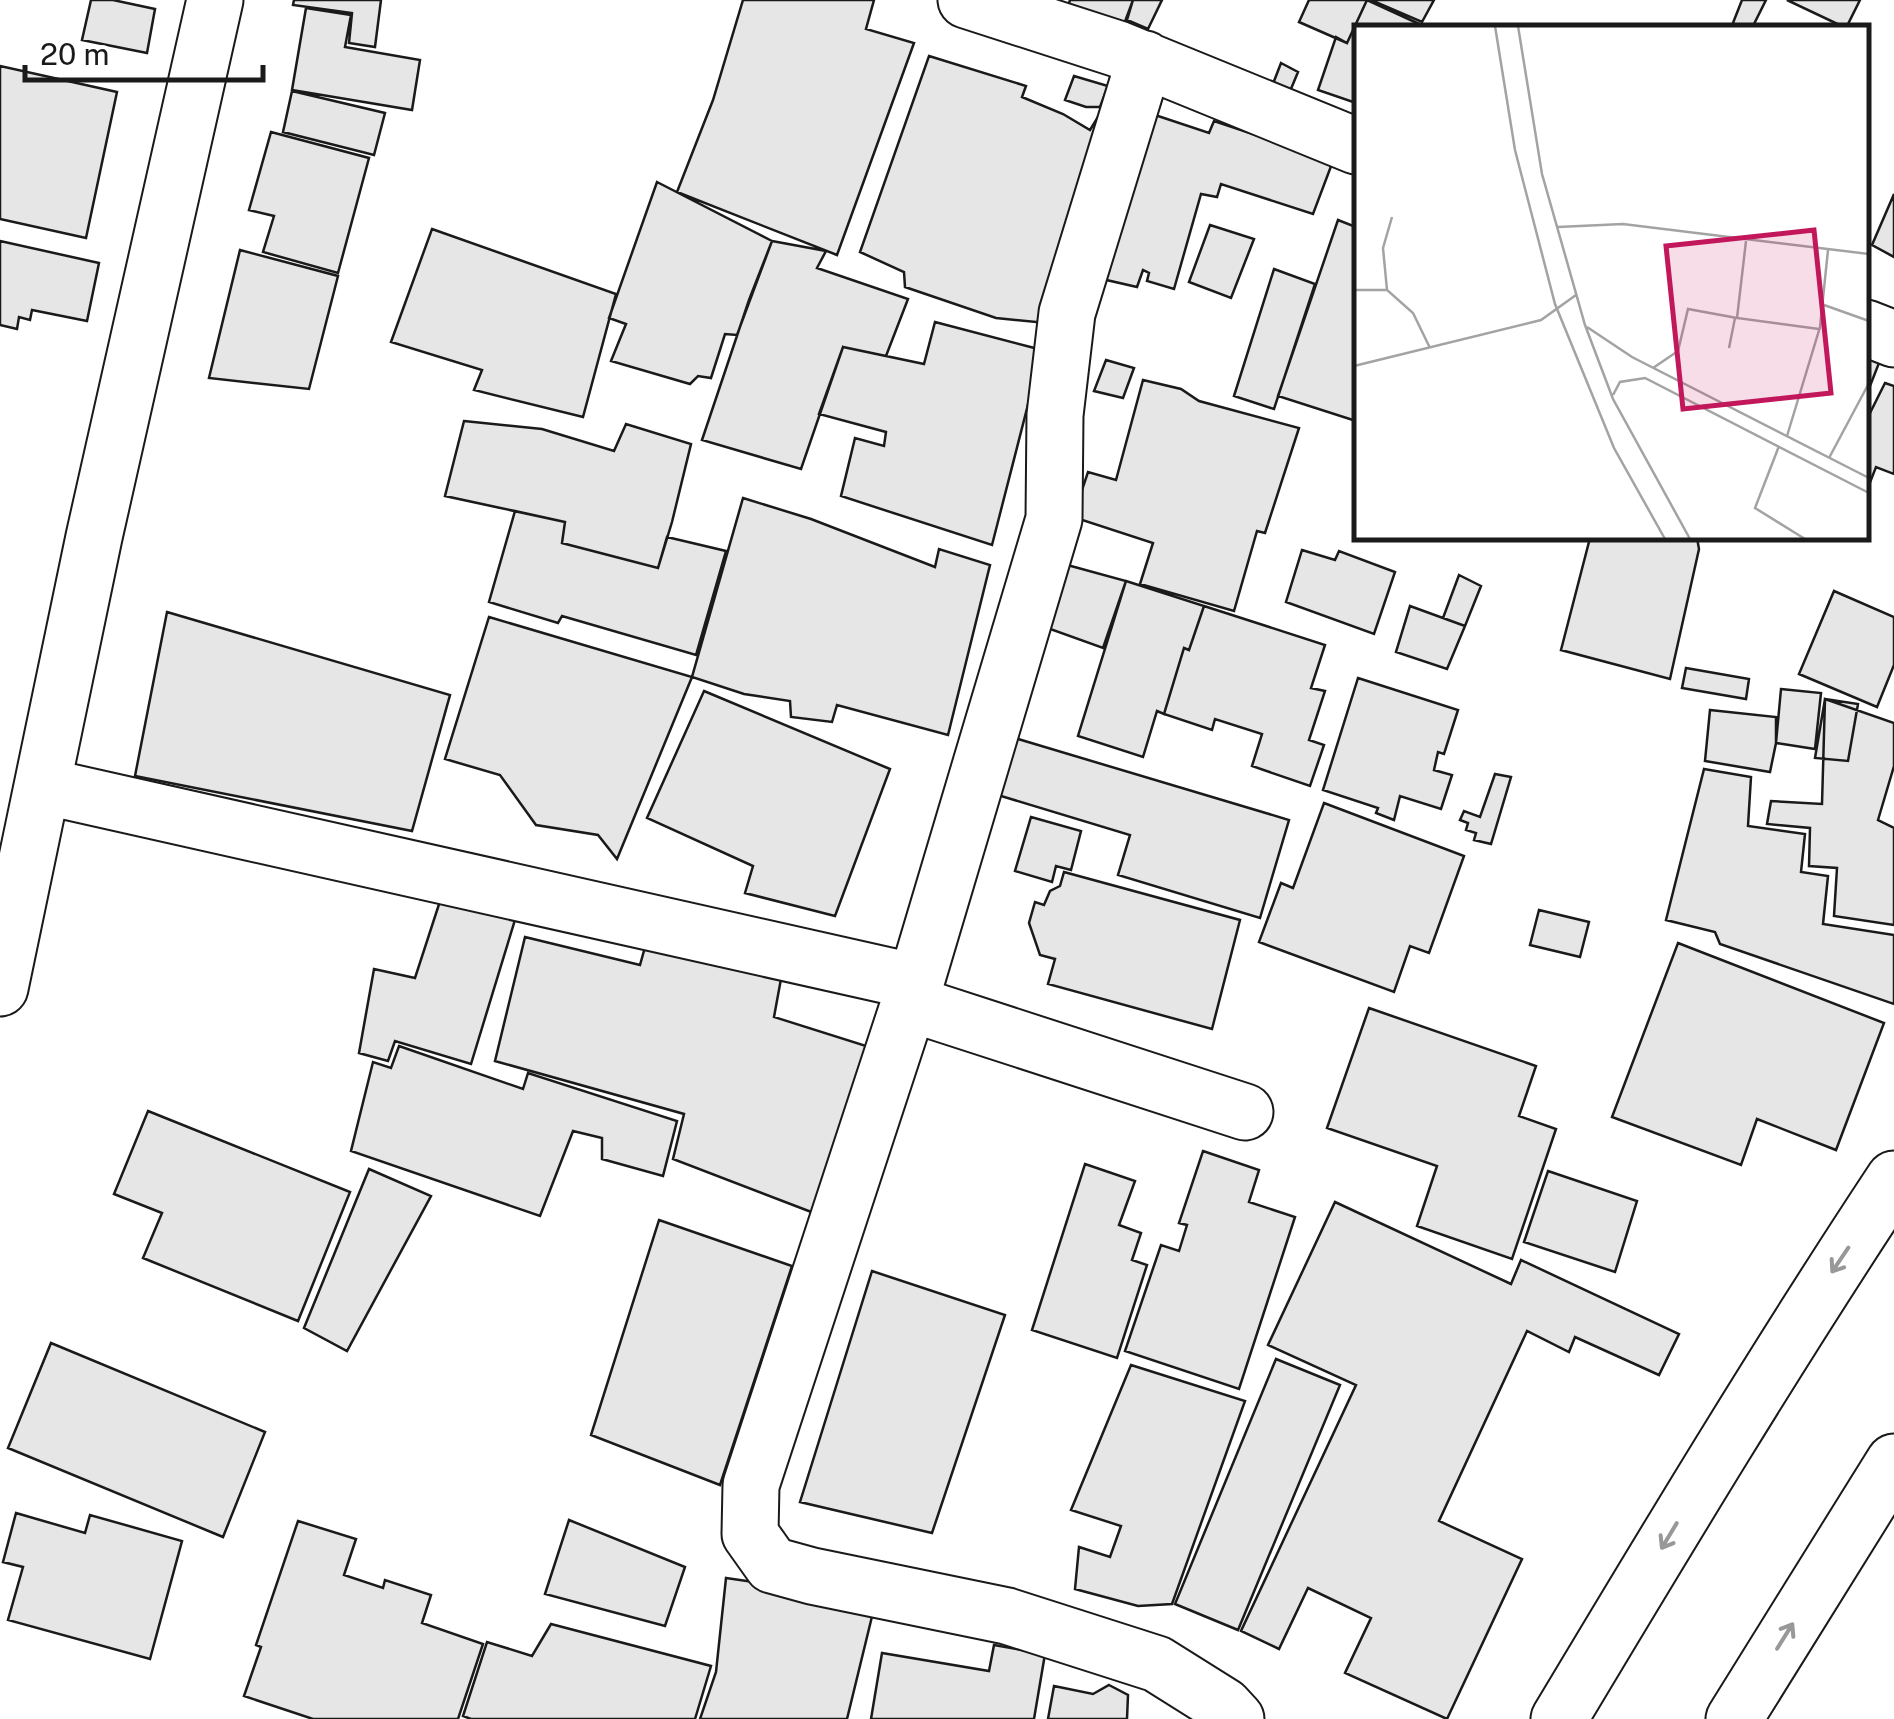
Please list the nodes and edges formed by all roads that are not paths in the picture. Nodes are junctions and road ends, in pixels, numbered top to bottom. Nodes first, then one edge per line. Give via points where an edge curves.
1 (215, 0) edge
2 (966, 0) edge
3 (1145, 60) junction
4 (1354, 145) edge
5 (1869, 329) edge
6 (1894, 339) edge
7 (43, 786) junction
8 (0, 988) edge
9 (913, 992) junction
10 (1245, 1112) dead end
11 (1894, 1179) edge
12 (1894, 1462) edge
13 (1236, 1719) edge
14 (1559, 1719) edge
15 (1734, 1719) edge

1 - 7 street
2 - 3 street
3 - 4 street
3 - 9 street via 1067,313 1055,415 1054,519
5 - 6 street
7 - 8 street
7 - 9 street
9 - 10 street
9 - 13 street via 752,1485 750,1534 772,1565 1007,1616 1157,1664
11 -> 14 street
15 -> 12 street

